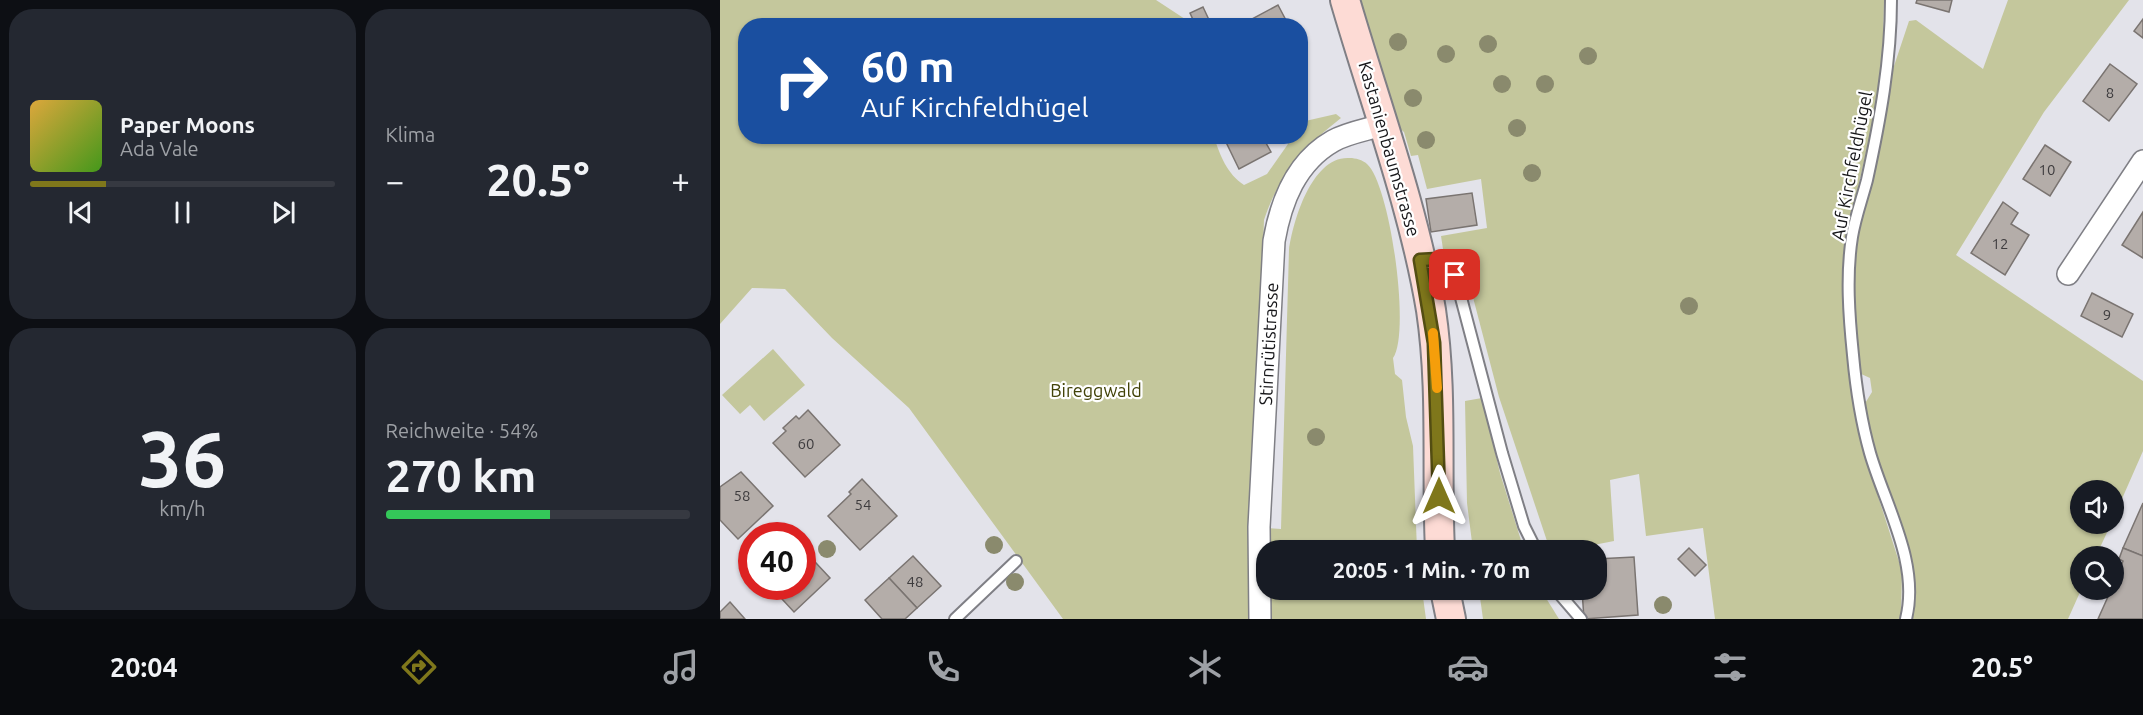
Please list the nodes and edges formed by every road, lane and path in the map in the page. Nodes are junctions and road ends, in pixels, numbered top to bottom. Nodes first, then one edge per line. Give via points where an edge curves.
1 (1345, 0) edge
2 (1891, 0) edge
3 (1382, 125) junction
4 (2143, 161) edge
5 (1420, 260) junction
6 (2068, 274) dead end
7 (1440, 540) edge
8 (1531, 540) edge
9 (1016, 561) dead end
10 (1447, 600) edge
11 (1565, 600) edge
12 (955, 619) edge
13 (1260, 619) edge
14 (1451, 619) edge
15 (1581, 619) edge
16 (1906, 619) edge

1 - 3 street, Kastanienbaumstrasse
2 - 16 lane, Auf Kirchfeldhügel via 1890,53 1880,120 1852,236 1849,293 1858,406 1909,578
3 - 5 street, Kastanienbaumstrasse
3 - 13 street, Stirnrütistrasse via 1335,140 1313,155 1294,179 1279,212 1274,241 1259,528
4 - 6 street
5 - 7 street, Kastanienbaumstrasse via 1434,343
5 - 8 lane via 1438,259 1455,275 1502,453
9 - 12 lane
10 - 14 street
11 - 15 lane

